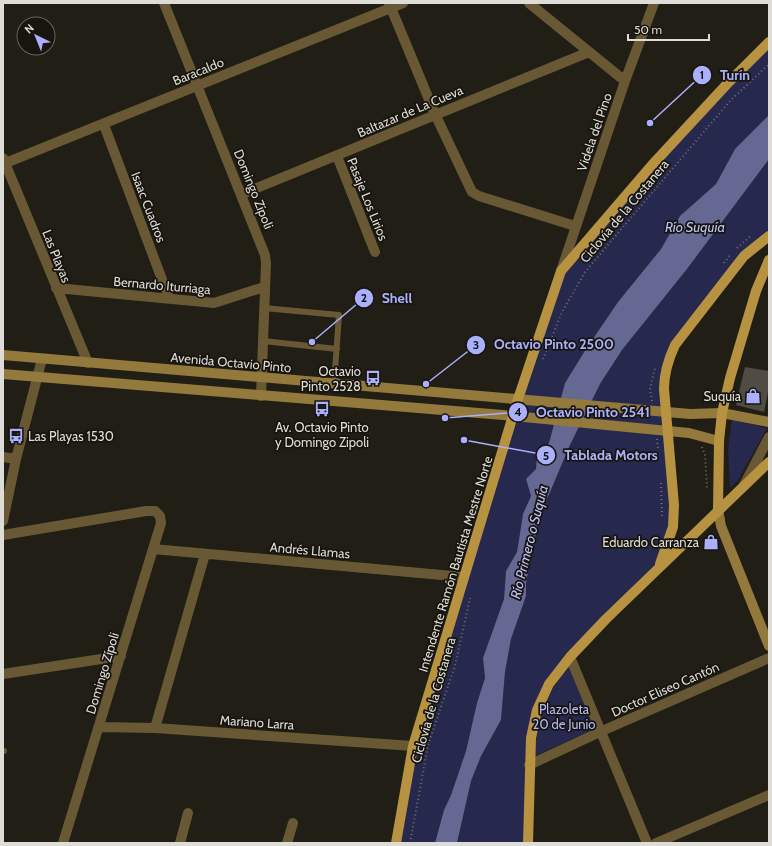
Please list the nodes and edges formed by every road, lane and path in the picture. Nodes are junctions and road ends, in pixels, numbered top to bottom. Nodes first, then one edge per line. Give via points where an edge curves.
1 (164, 3) edge
2 (403, 3) edge
3 (529, 3) edge
4 (654, 3) edge
5 (390, 6) edge
6 (769, 42) edge
7 (589, 52) junction
8 (769, 64) edge
9 (625, 81) junction
10 (198, 85) junction
11 (435, 114) junction
12 (104, 125) junction
13 (336, 156) junction
14 (4, 162) edge
15 (242, 194) junction
16 (575, 226) junction
17 (753, 234) dead end
18 (769, 236) edge
19 (375, 252) dead end
20 (769, 260) edge
21 (723, 265) dead end
22 (561, 271) junction
23 (264, 287) junction
24 (56, 288) junction
25 (169, 298) junction
26 (264, 308) junction
27 (263, 341) junction
28 (337, 349) junction
29 (3, 355) edge
30 (42, 358) junction
31 (542, 360) dead end
32 (658, 361) dead end
33 (88, 363) junction
34 (3, 374) edge
35 (37, 377) junction
36 (261, 378) junction
37 (334, 384) junction
38 (261, 396) junction
39 (518, 398) junction
40 (652, 405) dead end
41 (722, 413) junction
42 (513, 416) junction
43 (769, 422) edge
44 (656, 436) dead end
45 (769, 437) edge
46 (719, 441) junction
47 (699, 443) dead end
48 (658, 451) dead end
49 (3, 457) edge
50 (16, 459) junction
51 (769, 462) edge
52 (661, 481) dead end
53 (744, 486) junction
54 (707, 490) dead end
55 (718, 509) junction
56 (662, 518) dead end
57 (3, 521) edge
58 (3, 536) edge
59 (153, 549) junction
60 (205, 554) junction
61 (658, 569) junction
62 (464, 577) junction
63 (470, 598) dead end
64 (769, 646) edge
65 (121, 656) junction
66 (570, 657) junction
67 (769, 658) edge
68 (3, 674) edge
69 (100, 727) junction
70 (156, 728) junction
71 (602, 731) junction
72 (413, 746) junction
73 (529, 765) junction
74 (769, 795) edge
75 (188, 813) dead end
76 (293, 823) dead end
77 (63, 843) edge
78 (180, 843) edge
79 (287, 843) edge
80 (396, 843) edge
81 (410, 843) edge
82 (528, 843) edge
83 (647, 843) edge
84 (656, 843) edge

1 - 10 street, Domingo Zípoli
2 - 5 street, Baracaldo
3 - 7 street
4 - 9 street, Videla del Pino
5 - 10 street, Baracaldo
5 - 11 street
6 - 22 main road, Intendente Ramón Bautista Mestre Norte via 652,166
7 - 9 street
7 - 11 street, Baltazar de La Cueva
8 - 31 path, Ciclovía de la Costanera via 730,101 585,272 562,312
9 - 16 street, Videla del Pino
10 - 12 street, Baracaldo
10 - 15 street, Domingo Zípoli
11 - 13 street, Baltazar de La Cueva
11 - 16 street via 472,192
12 - 14 street, Baracaldo
12 - 25 street, Isaac Cuadros
13 - 15 street, Baltazar de La Cueva
13 - 19 street, Pasaje Los Lirios
14 - 24 street, Las Playas
15 - 23 street, Domingo Zípoli via 265,254
16 - 22 street, Videla del Pino
17 - 21 path via 742,242
18 - 61 main road via 744,256 675,345 668,362 664,375 664,390 674,505 673,527
20 - 41 main road via 756,291
22 - 39 main road, Intendente Ramón Bautista Mestre Norte
23 - 25 street, Bernardo Iturriaga via 214,303
23 - 26 street, Domingo Zípoli
24 - 25 street, Bernardo Iturriaga
24 - 33 street, Las Playas
26 - 27 street, Domingo Zípoli
26 - 28 lane via 340,315
27 - 28 lane
27 - 36 street, Domingo Zípoli
28 - 37 lane
29 - 30 main road, Avenida Octavio Pinto
30 - 33 main road, Avenida Octavio Pinto
30 - 35 street
32 - 40 path via 650,389
33 - 36 main road, Avenida Octavio Pinto
34 - 35 main road
35 - 38 main road
35 - 50 street
36 - 37 main road, Avenida Octavio Pinto
36 - 38 street, Domingo Zípoli
37 - 39 main road, Avenida Octavio Pinto
38 - 42 main road
39 - 41 main road, Avenida Octavio Pinto via 690,414
39 - 42 main road, Intendente Ramón Bautista Mestre Norte
41 - 43 main road
41 - 46 main road
42 - 46 main road via 689,433
42 - 62 main road, Intendente Ramón Bautista Mestre Norte
44 - 48 path
45 - 53 street
46 - 55 main road
47 - 54 path via 705,455
49 - 50 street
50 - 57 street
51 - 53 main road
52 - 56 path
53 - 55 main road
55 - 61 main road
55 - 64 main road via 721,526
58 - 59 street, Domingo Zípoli via 146,511 156,512 160,516 161,523
59 - 60 street, Andrés Llamas
59 - 65 street, Domingo Zípoli
60 - 62 street, Andrés Llamas
60 - 70 street
61 - 66 main road
62 - 72 main road, Intendente Ramón Bautista Mestre Norte
63 - 81 path, Ciclovía de la Costanera via 455,666 428,745
65 - 68 street
65 - 69 street, Domingo Zípoli
66 - 71 street
66 - 73 main road via 540,699 531,738
67 - 71 street, Doctor Eliseo Cantón
69 - 70 street, Mariano Larra
69 - 77 street, Domingo Zípoli
70 - 72 street, Mariano Larra
71 - 73 street, Doctor Eliseo Cantón
71 - 83 street
72 - 80 main road, Intendente Ramón Bautista Mestre Norte
73 - 82 main road
74 - 84 street
75 - 78 street
76 - 79 street

